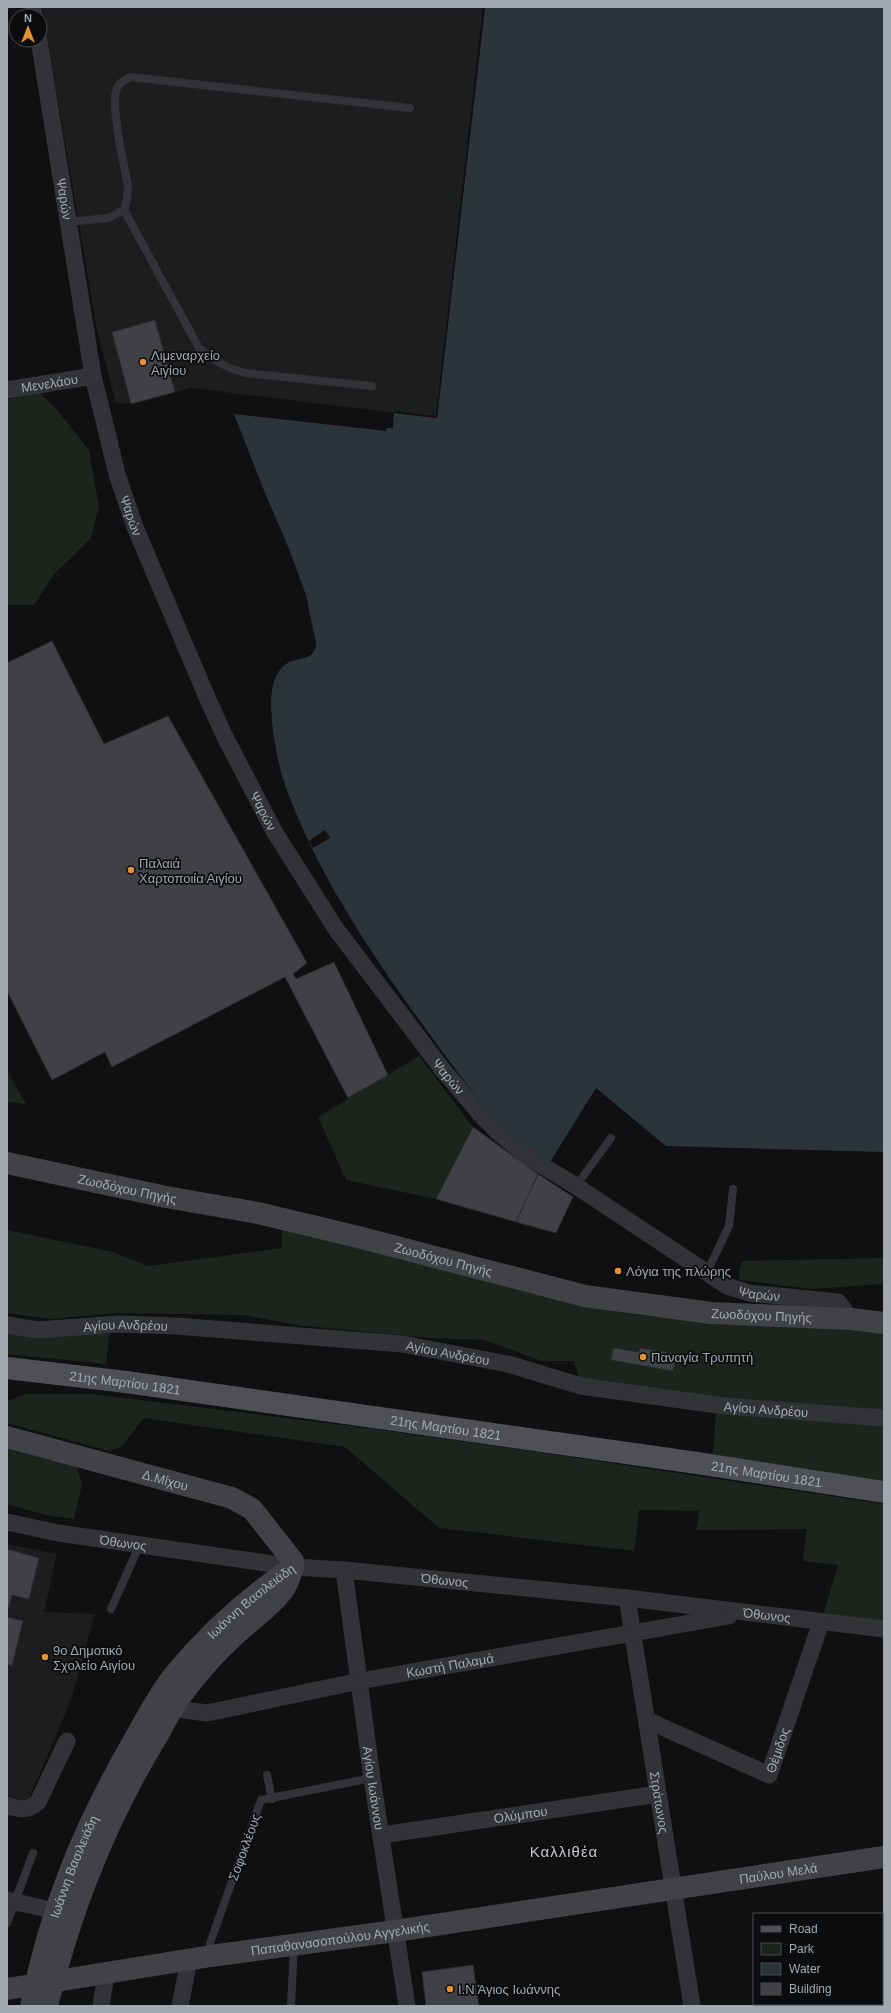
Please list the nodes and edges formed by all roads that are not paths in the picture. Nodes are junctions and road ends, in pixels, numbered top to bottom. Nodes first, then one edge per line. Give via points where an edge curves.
1 (40, 48) edge
2 (410, 108) dead end
3 (124, 210) junction
4 (69, 222) junction
5 (93, 376) junction
6 (372, 386) dead end
7 (7, 390) edge
8 (611, 1138) dead end
9 (7, 1163) edge
10 (576, 1186) junction
11 (733, 1189) dead end
12 (707, 1272) junction
13 (851, 1319) junction
14 (884, 1323) edge
15 (7, 1325) edge
16 (7, 1368) edge
17 (884, 1418) edge
18 (7, 1437) edge
19 (884, 1492) edge
20 (7, 1522) edge
21 (140, 1544) junction
22 (293, 1567) junction
23 (344, 1570) junction
24 (627, 1598) junction
25 (110, 1609) dead end
26 (747, 1613) junction
27 (821, 1622) junction
28 (884, 1629) edge
29 (633, 1633) junction
30 (360, 1681) junction
31 (164, 1707) junction
32 (647, 1720) junction
33 (67, 1741) dead end
34 (267, 1775) dead end
35 (372, 1778) junction
36 (658, 1794) junction
37 (272, 1799) junction
38 (7, 1805) edge
39 (382, 1836) junction
40 (33, 1853) dead end
41 (884, 1856) edge
42 (673, 1888) junction
43 (11, 1901) edge
44 (55, 1910) junction
45 (7, 1923) edge
46 (395, 1931) junction
47 (294, 1945) junction
48 (211, 1956) junction
49 (189, 1960) junction
50 (106, 1974) junction
51 (44, 1983) junction
52 (7, 1989) edge
53 (31, 2006) edge
54 (47, 2006) edge
55 (101, 2006) edge
56 (180, 2006) edge
57 (290, 2006) edge
58 (408, 2006) edge
59 (692, 2006) edge

1 - 4 street, Ψαρών
2 - 3 lane via 131,77 118,86 115,104 128,186
3 - 4 lane via 108,218
3 - 6 lane via 199,348 214,361 226,368 244,373
4 - 5 street, Ψαρών
5 - 7 street, Μενελάου
5 - 10 street, Ψαρών via 109,445 135,527 224,735 291,861 336,929 443,1070 482,1116 527,1156
8 - 10 lane
9 - 13 street, Ζωοδόχου Πηγής via 258,1213 585,1296 712,1313
10 - 12 street, Ψαρών
11 - 12 lane via 729,1226
12 - 13 street, Ψαρών via 727,1286 749,1293 838,1302
13 - 14 street, Ζωοδόχου Πηγής
15 - 17 street, Αγίου Ανδρέου via 38,1330 119,1324 176,1326 402,1344 508,1364 581,1386 724,1406
16 - 19 main road, 21ης Μαρτίου 1821 via 126,1382
18 - 22 street, Δ.Μίχου via 232,1498 252,1509 284,1548 293,1561
20 - 21 street, Όθωνος via 58,1534
21 - 22 street, Όθωνος
21 - 25 lane
22 - 23 street, Όθωνος
22 - 31 street, Ιωάννη Βασιλειάδη via 266,1585 219,1627 174,1676
23 - 24 street, Όθωνος
23 - 30 street, Αγίου Ιωάννου
24 - 26 street, Όθωνος
24 - 29 street, Στράτωνος
26 - 27 street, Όθωνος
26 - 29 street, Κωστή Παλαμά
27 - 28 street, Όθωνος
27 - 32 street, Θέμιδος via 769,1775
29 - 30 street, Κωστή Παλαμά
29 - 32 street, Στράτωνος
30 - 31 street, Κωστή Παλαμά via 207,1713
30 - 35 street, Αγίου Ιωάννου
31 - 44 street, Ιωάννη Βασιλειάδη via 110,1782 82,1838
31 - 51 street, Ιωάννη Βασιλειάδη via 136,1772 102,1839
32 - 36 street, Στράτωνος
33 - 38 street via 38,1802 31,1808 21,1810
34 - 37 lane
35 - 37 lane, Σοφοκλέους
35 - 39 street, Αγίου Ιωάννου
36 - 39 street, Ολύμπου
36 - 42 street, Στράτωνος
37 - 48 lane, Σοφοκλέους via 261,1800 210,1943
39 - 46 street, Αγίου Ιωάννου
40 - 43 lane
41 - 42 street, Παύλου Μελά
42 - 46 street, Παπαθανασοπούλου Αγγελικής
42 - 59 street, Στράτωνος
43 - 44 street
43 - 45 lane
44 - 51 street, Ιωάννη Βασιλειάδη
46 - 47 street, Παπαθανασοπούλου Αγγελικής
46 - 58 street, Αγίου Ιωάννου
47 - 48 street, Παπαθανασοπούλου Αγγελικής
47 - 57 lane
48 - 49 street, Παπαθανασοπούλου Αγγελικής
49 - 50 street, Παπαθανασοπούλου Αγγελικής
49 - 56 street
50 - 51 street, Παπαθανασοπούλου Αγγελικής
50 - 55 street
51 - 52 street, Παπαθανασοπούλου Αγγελικής
51 - 53 street, Ιωάννη Βασιλειάδη
51 - 54 street, Ιωάννη Βασιλειάδη

